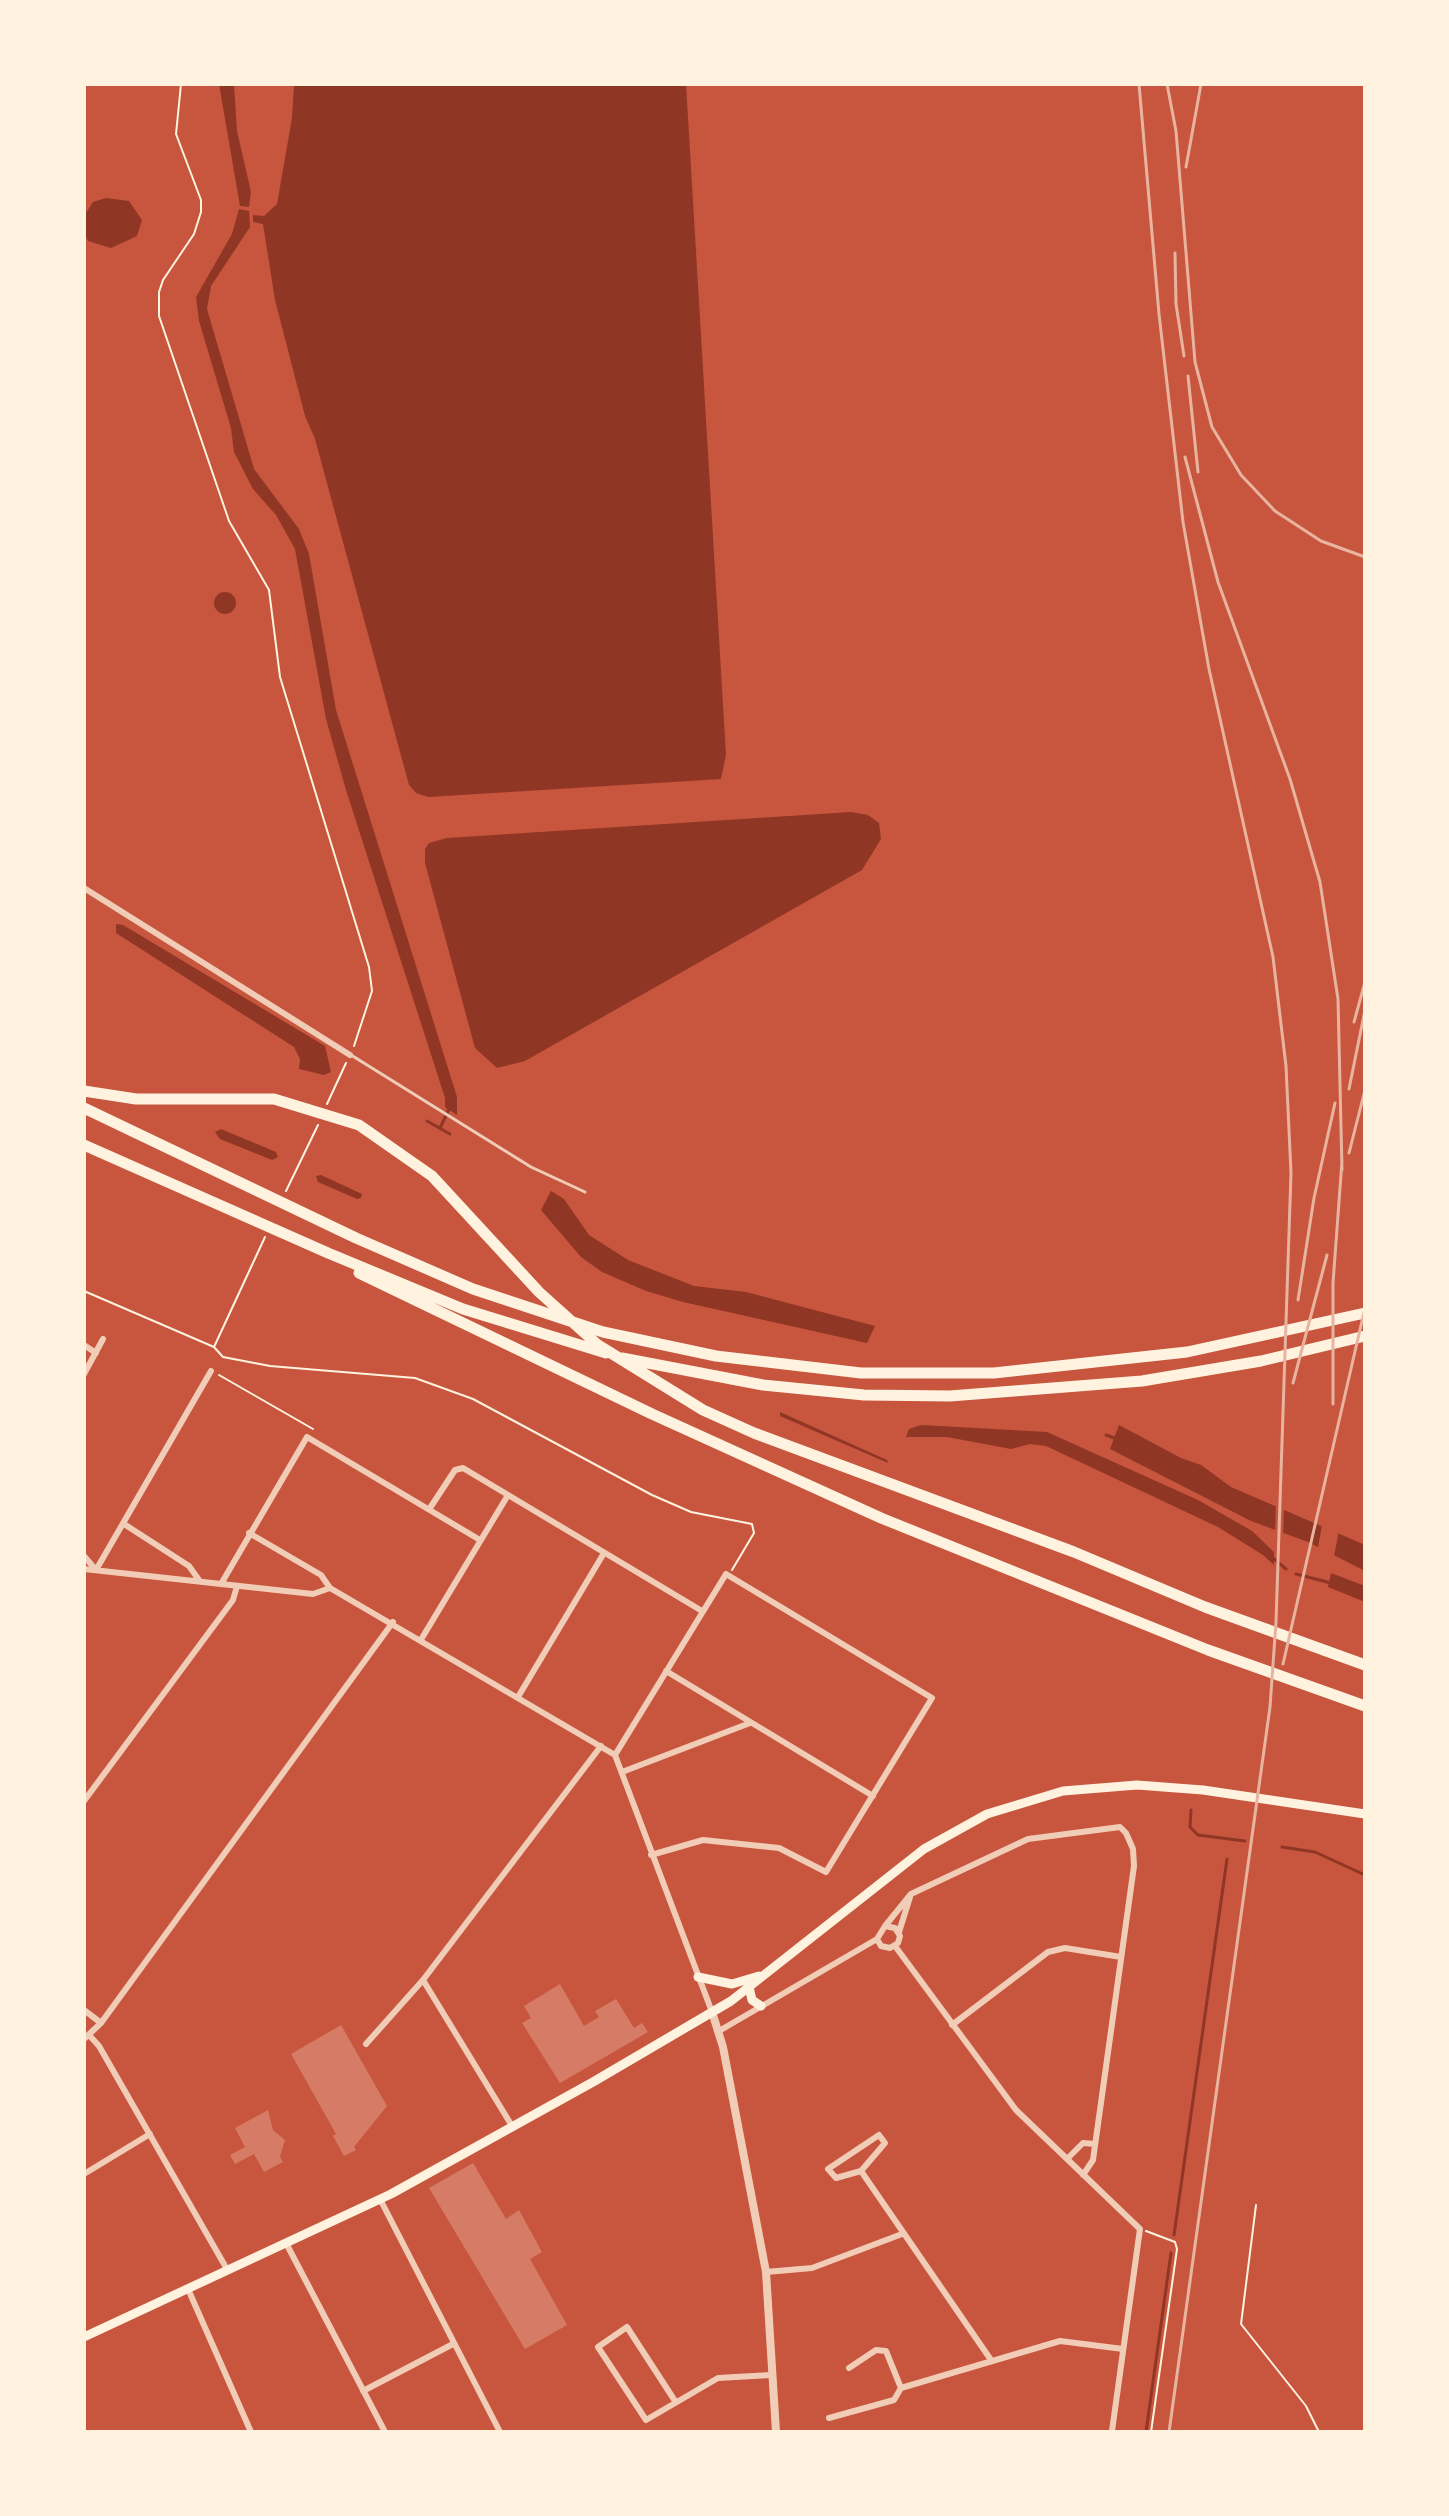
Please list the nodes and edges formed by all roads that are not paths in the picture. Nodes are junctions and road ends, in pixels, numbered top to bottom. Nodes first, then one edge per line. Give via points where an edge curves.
1 (84, 888) edge
2 (350, 1055) joint
3 (84, 1091) edge
4 (84, 1108) edge
5 (84, 1145) edge
6 (585, 1192) dead end
7 (328, 1253) junction
8 (1365, 1313) edge
9 (1365, 1336) edge
10 (103, 1339) dead end
11 (84, 1345) edge
12 (96, 1353) junction
13 (215, 1373) road end
14 (84, 1374) edge
15 (508, 1495) junction
16 (430, 1508) junction
17 (124, 1524) junction
18 (249, 1533) junction
19 (480, 1540) junction
20 (604, 1553) junction
21 (84, 1556) edge
22 (84, 1569) edge
23 (96, 1570) junction
24 (199, 1580) junction
25 (221, 1584) junction
26 (237, 1586) junction
27 (330, 1588) junction
28 (702, 1611) junction
29 (393, 1622) junction
30 (422, 1638) junction
31 (1365, 1665) edge
32 (666, 1671) junction
33 (518, 1697) junction
34 (1365, 1706) edge
35 (750, 1723) junction
36 (601, 1746) junction
37 (615, 1755) junction
38 (622, 1772) junction
39 (873, 1796) junction
40 (84, 1801) edge
41 (1365, 1814) edge
42 (651, 1855) junction
43 (911, 1894) junction
44 (885, 1926) junction
45 (899, 1932) junction
46 (877, 1939) junction
47 (895, 1946) junction
48 (1121, 1957) junction
49 (766, 1975) junction
50 (698, 1977) junction
51 (423, 1980) junction
52 (749, 1987) junction
53 (761, 2006) junction
54 (84, 2010) edge
55 (712, 2012) junction
56 (101, 2023) junction
57 (952, 2025) junction
58 (719, 2031) junction
59 (86, 2037) edge
60 (366, 2044) dead end
61 (512, 2126) junction
62 (150, 2134) junction
63 (1095, 2144) junction
64 (1067, 2159) junction
65 (861, 2171) junction
66 (84, 2174) edge
67 (1083, 2175) junction
68 (380, 2199) junction
69 (902, 2234) junction
70 (286, 2243) junction
71 (228, 2271) junction
72 (766, 2272) junction
73 (188, 2289) junction
74 (84, 2337) edge
75 (453, 2344) junction
76 (1123, 2349) junction
77 (991, 2360) junction
78 (849, 2368) dead end
79 (771, 2375) junction
80 (901, 2388) junction
81 (363, 2391) junction
82 (675, 2401) junction
83 (829, 2418) dead end
84 (1112, 2431) edge
85 (251, 2432) edge
86 (385, 2432) edge
87 (500, 2432) edge
88 (776, 2432) edge

1 - 2 street
2 - 6 lane via 531,1167
3 - 31 highway via 136,1099 274,1099 331,1114 379,1137 432,1176 539,1292 598,1345 661,1386 754,1433
4 - 8 highway via 462,1284 553,1317 661,1346 814,1369 948,1375 1088,1365 1262,1337
5 - 7 highway
7 - 9 highway via 550,1339 652,1366 804,1390 906,1397 1115,1384 1261,1361
7 - 34 highway via 363,1275 641,1409 881,1518 1150,1628
10 - 12 street
11 - 12 street
12 - 14 street
13 - 17 street
15 - 16 street via 458,1468
15 - 19 street
15 - 20 street
16 - 18 street via 307,1437
16 - 19 street
17 - 23 street
17 - 24 street via 189,1566
18 - 25 street
18 - 27 street via 321,1575
19 - 30 street
20 - 28 street
20 - 33 street
21 - 23 street
22 - 23 street
23 - 24 street
24 - 25 street
25 - 26 street
26 - 27 street via 313,1594
26 - 40 street via 233,1600
27 - 29 street
28 - 32 street
28 - 39 street via 728,1574 932,1698
29 - 30 street
29 - 56 street
30 - 33 street
32 - 35 street
32 - 37 street
33 - 36 street
35 - 38 street
35 - 39 street
36 - 37 street
36 - 51 street
37 - 38 street
38 - 42 street
39 - 42 street via 826,1872 792,1851 734,1843 692,1841
41 - 49 main road via 1173,1787 1063,1791 1013,1804 924,1849
42 - 50 street
43 - 44 street
43 - 45 street
43 - 48 street via 1028,1839 1120,1827 1133,1849 1134,1866
44 - 45 street
44 - 46 street
45 - 47 street
46 - 47 street via 884,1948
46 - 53 street
47 - 57 street
48 - 57 street via 1065,1948 1048,1952
48 - 63 street
49 - 50 main road via 732,1984
49 - 52 main road
50 - 55 street
51 - 60 street
51 - 61 street
52 - 53 main road via 752,2000
52 - 55 main road
53 - 58 street
54 - 56 street
55 - 58 street
55 - 61 main road
56 - 59 street
57 - 64 street via 1016,2110
58 - 72 street
59 - 62 street via 99,2046
61 - 68 main road
62 - 66 street
62 - 71 street
63 - 64 street via 1083,2143
63 - 67 street
64 - 67 street
65 - 65 street via 885,2143 879,2135 828,2169 836,2178
65 - 69 street
67 - 76 street via 1140,2229
68 - 70 main road
68 - 75 street
69 - 72 street via 812,2268
69 - 77 street
70 - 71 main road
70 - 81 street
71 - 73 main road
72 - 79 street
73 - 74 main road
73 - 85 street
75 - 81 street
75 - 87 street
76 - 77 street via 1060,2341
76 - 84 street
77 - 80 street
78 - 80 street via 876,2350 886,2351
79 - 82 street via 718,2378
79 - 88 street
80 - 83 street via 894,2400
81 - 86 street
82 - 82 street via 627,2327 598,2347 646,2420

